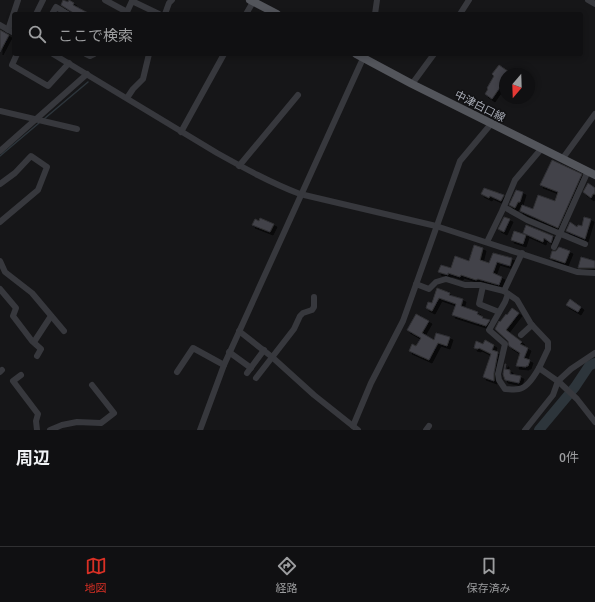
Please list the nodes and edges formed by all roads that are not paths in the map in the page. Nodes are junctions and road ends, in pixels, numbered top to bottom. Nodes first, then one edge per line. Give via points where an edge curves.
1 (18, 0) edge
2 (43, 0) edge
3 (105, 0) edge
4 (172, 0) edge
5 (377, 0) edge
6 (469, 0) edge
7 (588, 0) edge
8 (132, 1) edge
9 (251, 1) edge
10 (595, 4) edge
11 (15, 12) edge
12 (37, 12) edge
13 (53, 12) edge
14 (65, 12) edge
15 (156, 12) edge
16 (166, 12) edge
17 (247, 12) edge
18 (273, 12) edge
19 (375, 12) edge
20 (461, 12) edge
21 (0, 25) edge
22 (11, 31) edge
23 (16, 56) edge
24 (57, 56) edge
25 (149, 56) edge
26 (223, 56) edge
27 (361, 56) edge
28 (363, 56) edge
29 (433, 56) edge
30 (69, 63) junction
31 (87, 74) junction
32 (412, 84) junction
33 (298, 95) dead end
34 (127, 98) junction
35 (0, 111) edge
36 (595, 114) edge
37 (38, 119) junction
38 (491, 124) junction
39 (77, 129) dead end
40 (181, 132) junction
41 (542, 148) junction
42 (0, 151) edge
43 (563, 158) junction
44 (239, 166) junction
45 (591, 173) edge
46 (0, 184) edge
47 (300, 194) junction
48 (504, 207) junction
49 (0, 222) edge
50 (436, 226) junction
51 (560, 233) junction
52 (487, 242) junction
53 (585, 244) dead end
54 (554, 247) dead end
55 (522, 253) junction
56 (0, 261) edge
57 (595, 273) edge
58 (2, 274) edge
59 (416, 284) junction
60 (483, 286) junction
61 (0, 289) edge
62 (506, 292) junction
63 (314, 297) dead end
64 (499, 312) junction
65 (51, 316) junction
66 (532, 325) junction
67 (239, 330) junction
68 (64, 331) dead end
69 (521, 335) dead end
70 (34, 342) junction
71 (264, 350) junction
72 (229, 352) junction
73 (595, 353) edge
74 (37, 356) dead end
75 (272, 357) junction
76 (224, 364) junction
77 (539, 368) junction
78 (177, 372) dead end
79 (21, 375) dead end
80 (256, 378) dead end
81 (559, 381) junction
82 (92, 385) dead end
83 (595, 422) edge
84 (356, 428) edge
85 (36, 430) edge
86 (50, 430) edge
87 (200, 430) edge
88 (525, 430) edge

1 - 11 street
2 - 12 street
3 - 8 street via 127,12
4 - 16 street
5 - 19 street
6 - 20 street
7 - 10 street
8 - 15 street
9 - 17 street
9 - 18 main road
13 - 14 street via 56,7
21 - 22 street
23 - 30 street via 12,65 48,86
24 - 30 street
25 - 34 street via 143,79
26 - 40 street
27 - 47 street
28 - 32 main road, 中津白口線
29 - 32 street
30 - 31 street
31 - 34 street
31 - 37 street
32 - 38 main road, 中津白口線
33 - 44 street
34 - 40 street
35 - 37 street
36 - 43 street
37 - 39 street
37 - 42 street
38 - 41 main road, 中津白口線
38 - 50 street via 460,160
40 - 44 street
41 - 43 main road, 中津白口線
41 - 48 street via 515,180
43 - 45 main road, 中津白口線
44 - 47 street
45 - 51 street
46 - 49 street via 31,156 47,167 38,190
47 - 50 street
47 - 67 street
48 - 51 street
48 - 52 street
50 - 52 street
50 - 59 street
51 - 53 street
51 - 54 street
52 - 55 street
55 - 57 street via 577,272
55 - 62 street
56 - 58 street
58 - 65 street via 32,293
59 - 60 street via 429,289 436,282 446,279 465,285
59 - 84 street via 403,321 371,383
60 - 62 street
60 - 64 street via 480,305
61 - 70 street via 16,308 13,316
62 - 64 street
62 - 66 street via 517,300
63 - 75 street via 312,310 300,316 294,329
64 - 77 street via 489,330 505,344 498,374 505,389 522,388
65 - 68 street
65 - 70 street
66 - 69 street
66 - 77 street via 548,342 548,349
67 - 71 street
67 - 72 street
70 - 74 street via 41,349
71 - 72 street via 249,370
71 - 75 street
72 - 76 street
73 - 81 street via 571,369
75 - 80 street
75 - 84 street
76 - 78 street via 193,348
76 - 87 street
77 - 81 street
79 - 85 street via 14,381 38,414
81 - 83 street
81 - 88 street via 553,395
82 - 86 street via 114,413 101,423 77,422

